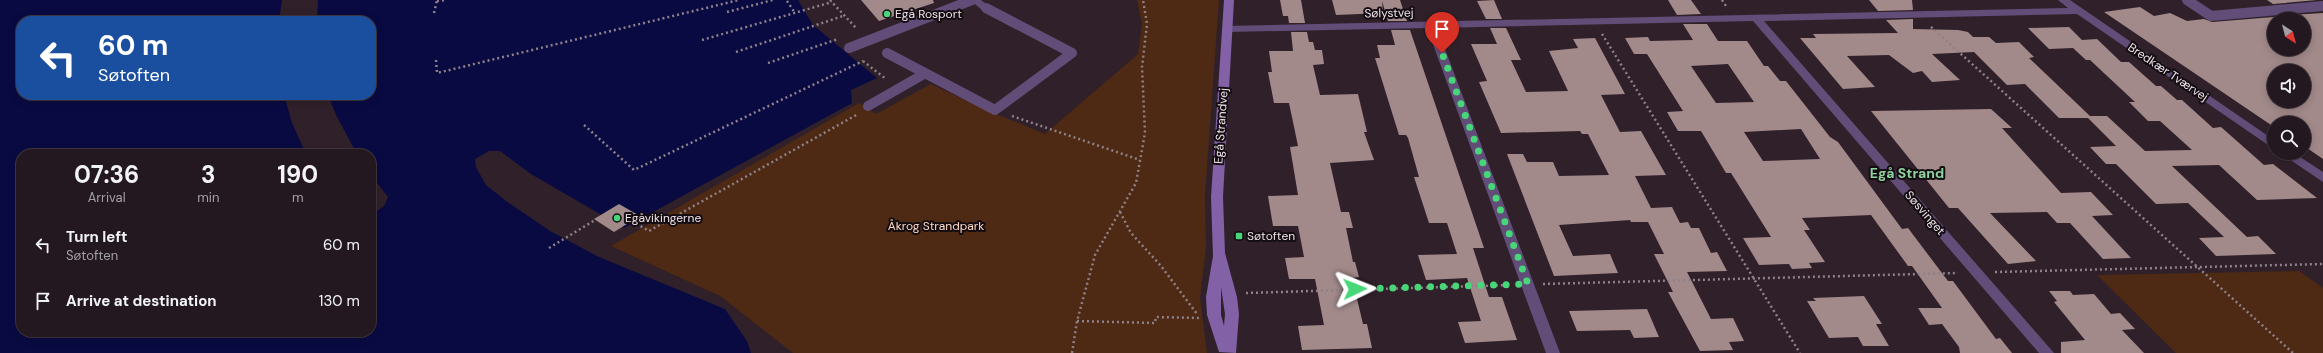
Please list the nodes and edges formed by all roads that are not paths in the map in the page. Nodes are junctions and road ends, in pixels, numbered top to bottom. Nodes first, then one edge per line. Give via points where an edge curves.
1 (973, 0) edge
2 (1229, 0) edge
3 (2063, 0) edge
4 (2187, 0) edge
5 (2323, 6) edge
6 (986, 8) joint
7 (2079, 11) junction
8 (1756, 18) junction
9 (1431, 25) junction
10 (1227, 29) junction
11 (849, 48) dead end
12 (887, 53) dead end
13 (924, 74) junction
14 (868, 106) road end
15 (2267, 140) edge
16 (2296, 160) edge
17 (2323, 178) edge
18 (1219, 253) junction
19 (1228, 353) edge
20 (1553, 353) edge
21 (2047, 353) edge

1 - 6 street
1 - 11 lane
2 - 10 street, Egå Strandvej
3 - 7 street, Bredkær Tværvej
4 - 5 lane via 2212,16
6 - 13 lane via 1072,53 995,110
7 - 8 street, Sølystvej
7 - 15 street, Bredkær Tværvej
8 - 9 street, Sølystvej
8 - 21 street, Søsvinget
9 - 10 street, Sølystvej
9 - 20 street
10 - 18 street, Egå Strandvej via 1218,178
12 - 13 lane
13 - 14 lane
16 - 17 street
18 - 19 street, Egå Strandvej via 1232,314
18 - 19 street, Egå Strandvej via 1213,297 1214,315

